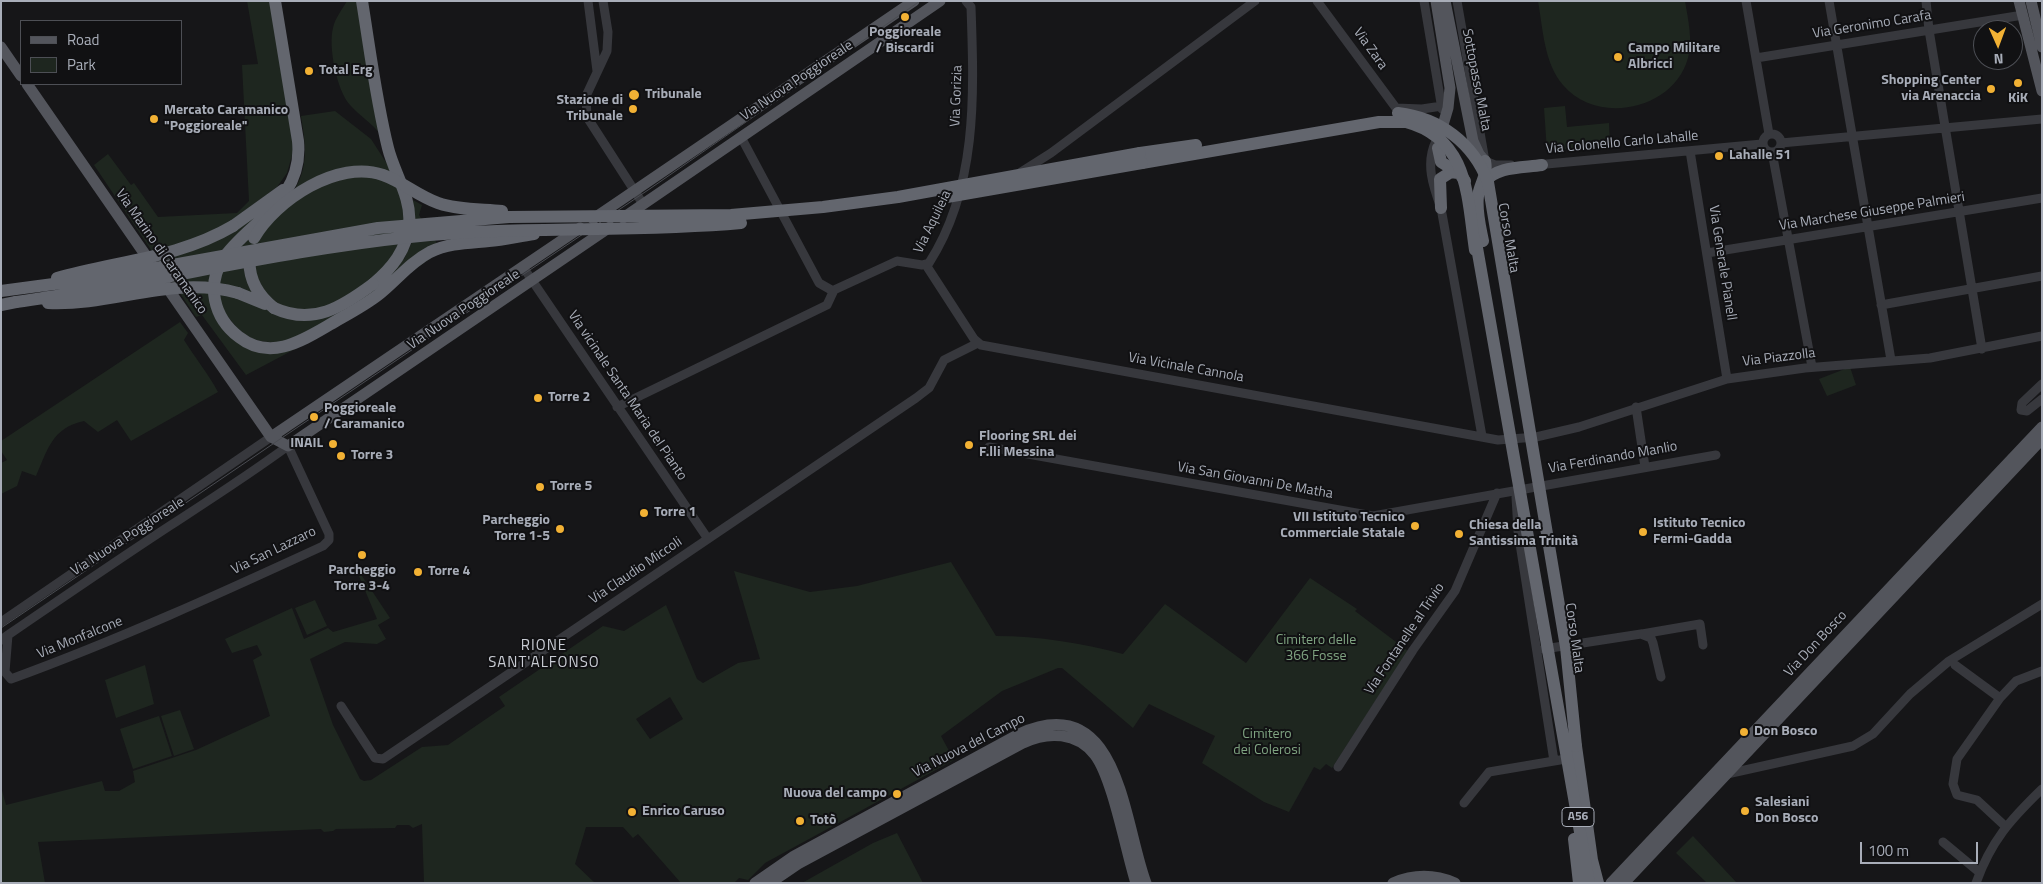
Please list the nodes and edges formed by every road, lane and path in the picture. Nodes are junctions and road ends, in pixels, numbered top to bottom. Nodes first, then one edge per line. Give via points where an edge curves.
1 (275, 1) edge
2 (362, 1) edge
3 (588, 1) edge
4 (603, 1) edge
5 (914, 1) edge
6 (966, 1) edge
7 (1256, 1) edge
8 (1317, 1) edge
9 (1424, 1) edge
10 (1436, 1) edge
11 (1457, 1) edge
12 (1746, 1) edge
13 (1829, 1) edge
14 (1926, 1) edge
15 (2019, 1) edge
16 (2031, 1) edge
17 (935, 3) edge
18 (1446, 4) edge
19 (2023, 15) junction
20 (2039, 22) edge
21 (1928, 30) junction
22 (1838, 45) junction
23 (1, 46) edge
24 (2042, 47) edge
25 (1756, 58) junction
26 (597, 71) junction
27 (20, 74) edge
28 (28, 85) edge
29 (2042, 91) edge
30 (1442, 106) junction
31 (2042, 119) edge
32 (1442, 128) junction
33 (1945, 128) junction
34 (1769, 134) junction
35 (1853, 136) junction
36 (741, 137) junction
37 (1781, 143) junction
38 (1762, 144) junction
39 (1438, 148) joint
40 (1690, 151) junction
41 (1772, 152) junction
42 (1485, 161) junction
43 (1542, 165) junction
44 (297, 167) junction
45 (1458, 173) junction
46 (1483, 183) junction
47 (634, 191) junction
48 (960, 193) junction
49 (2042, 198) edge
50 (643, 204) junction
51 (1441, 208) junction
52 (1959, 212) junction
53 (557, 216) junction
54 (1868, 227) junction
55 (557, 229) junction
56 (1788, 240) junction
57 (1479, 242) junction
58 (1707, 253) junction
59 (926, 265) junction
60 (523, 267) junction
61 (2042, 276) edge
62 (533, 281) junction
63 (1972, 288) junction
64 (1, 290) edge
65 (833, 291) junction
66 (16, 296) junction
67 (1, 304) edge
68 (1881, 305) junction
69 (274, 308) junction
70 (2042, 336) edge
71 (978, 343) junction
72 (1982, 349) junction
73 (1891, 360) junction
74 (1812, 367) junction
75 (1727, 379) junction
76 (2042, 384) edge
77 (2042, 399) edge
78 (617, 407) junction
79 (1636, 407) junction
80 (2042, 427) edge
81 (1482, 436) junction
82 (271, 437) junction
83 (1527, 438) junction
84 (2042, 439) edge
85 (1506, 440) junction
86 (288, 446) junction
87 (989, 447) dead end
88 (1716, 455) dead end
89 (1645, 466) junction
90 (1535, 486) junction
91 (1516, 490) junction
92 (1497, 493) junction
93 (708, 539) junction
94 (202, 602) joint
95 (1541, 603) junction
96 (2042, 604) edge
97 (1, 622) edge
98 (1641, 634) junction
99 (5, 638) edge
100 (1703, 644) dead end
101 (1560, 646) junction
102 (1536, 650) junction
103 (1955, 665) dead end
104 (2042, 671) edge
105 (1661, 677) dead end
106 (2000, 698) junction
107 (341, 706) dead end
108 (1782, 709) junction
109 (1571, 749) junction
110 (1554, 761) junction
111 (1338, 767) dead end
112 (1727, 774) junction
113 (2042, 789) edge
114 (1464, 803) dead end
115 (2005, 826) junction
116 (1943, 842) dead end
117 (1980, 872) junction
118 (754, 883) edge
119 (770, 883) edge
120 (1136, 883) edge
121 (1146, 883) edge
122 (1393, 883) edge
123 (1455, 883) edge
124 (1579, 883) edge
125 (1589, 883) edge
126 (1598, 883) edge
127 (1611, 883) edge
128 (1624, 883) edge
129 (1976, 883) edge

1 - 44 highway via 298,141
2 - 69 highway, bridge via 387,146 405,195 410,221 406,239 398,257 373,284 350,300 319,314 299,316
3 - 26 street
4 - 26 street via 608,45 605,59
5 - 47 main road, Via Nuova Poggioreale
6 - 48 street, Via Gorizia via 971,7 974,97
7 - 48 street, Via Aquileia via 1051,153 1003,183
8 - 30 street, Via Zara via 1396,108
9 - 30 street
10 - 32 main road, Sottopasso Malta via 1450,88
11 - 42 street
12 - 25 street
13 - 22 street
14 - 21 street
15 - 19 main road
16 - 20 main road
17 - 36 main road, Via Nuova Poggioreale
18 - 42 main road, Sottopasso Malta via 1473,141
19 - 21 street, Via Geronimo Carafa
19 - 29 main road
20 - 24 main road
21 - 22 street, Via Geronimo Carafa
21 - 33 street
22 - 25 street, Via Geronimo Carafa
22 - 35 street
23 - 27 main road
25 - 34 street
26 - 47 street via 585,101 586,118
28 - 82 main road, Via Marino di Caramanico
30 - 32 street
31 - 33 street
32 - 39 main road
32 - 51 street via 1430,158 1434,188
33 - 35 street
33 - 52 street
34 - 37 street via 1778,136
34 - 38 street
35 - 37 street
35 - 54 street
36 - 50 main road, Via Nuova Poggioreale
36 - 65 street via 819,283
37 - 41 street via 1778,150
38 - 40 street, Via Colonello Carlo Lahalle
38 - 41 street
39 - 45 highway via 1441,162
40 - 43 street, Via Colonello Carlo Lahalle
40 - 58 street, Via Generale Pianell
41 - 56 street
42 - 43 street, Via Colonello Carlo Lahalle via 1495,165
42 - 46 highway
43 - 46 highway via 1502,170 1490,175
44 - 55 highway, bridge via 282,201 232,248 216,274 214,287 220,315 237,336 263,348 290,346 367,302 407,267 432,252 457,244 501,240
44 - 66 highway, bridge via 281,191 211,239 177,251 87,270
45 - 51 highway via 1451,172 1440,179
45 - 57 highway via 1467,186
46 - 57 highway via 1477,205
46 - 83 street, Corso Malta
47 - 50 street
47 - 60 main road, Via Nuova Poggioreale
48 - 59 street, Via Aquileia via 954,215
49 - 52 street, Via Marchese Giuseppe Palmieri
50 - 62 main road, Via Nuova Poggioreale
51 - 81 street
52 - 54 street, Via Marchese Giuseppe Palmieri
52 - 63 street
53 - 66 highway, bridge via 453,220 378,228
53 - 69 highway, bridge via 460,208 423,197 382,175 360,171 338,174 293,198 270,218 254,238 249,259 252,280 260,296
53 - 109 highway, bridge via 731,215 823,207 1380,114 1409,115 1448,130 1471,152 1490,188 1570,684
54 - 56 street, Via Marchese Giuseppe Palmieri
54 - 68 street
55 - 66 highway, bridge via 486,230 383,240 78,293
55 - 95 highway, bridge via 660,228 816,216 901,205 1379,122 1398,121 1422,128 1436,135 1451,151 1463,177 1513,502
56 - 58 street, Via Marchese Giuseppe Palmieri
56 - 74 street
57 - 95 highway, bridge
57 - 109 highway, bridge
58 - 75 street, Via Generale Pianell
59 - 65 street, Via Aquileia via 897,261
59 - 71 street
60 - 62 street, Via vicinale Santa Maria del Pianto
60 - 82 main road, Via Nuova Poggioreale
61 - 63 street
62 - 78 street, Via vicinale Santa Maria del Pianto
62 - 86 main road, Via Nuova Poggioreale
63 - 68 street
63 - 72 street
64 - 66 highway, bridge
65 - 78 street, Via Aquileia via 827,305
66 - 67 highway
66 - 69 highway, bridge via 70,304 178,286 200,286 238,293
68 - 73 street
70 - 72 street, Via Piazzolla
71 - 81 street, Via Vicinale Cannola
71 - 93 street, Via Claudio Miccoli via 946,358 929,388 916,398
72 - 73 street, Via Piazzolla via 1930,358
73 - 74 street, Via Piazzolla
74 - 75 street, Via Piazzolla
75 - 79 street, Via Piazzolla
76 - 77 street via 2022,403 2021,410 2027,411
78 - 93 street, Via vicinale Santa Maria del Pianto
79 - 83 street, Via Piazzolla via 1579,427
79 - 89 street
80 - 108 main road, Via Don Bosco
81 - 85 street, Via Vicinale Cannola
82 - 86 main road
82 - 97 street, Via Nuova Poggioreale
83 - 85 street, Via Piazzolla
83 - 90 street, Corso Malta
84 - 108 main road, Via Don Bosco
85 - 91 street
86 - 94 street, Via San Lazzaro via 329,534 327,543
86 - 99 street, Via Nuova Poggioreale
87 - 92 street, Via San Giovanni De Matha via 1370,515
88 - 89 street, Via Ferdinando Manlio
89 - 90 street, Via Ferdinando Manlio
90 - 91 street, Via Ferdinando Manlio
90 - 101 street, Corso Malta
91 - 92 street, Via San Giovanni De Matha
91 - 102 street via 1518,531
92 - 111 street, Via Fontanelle al Trivio via 1455,590
93 - 107 street, Via Claudio Miccoli via 383,759 375,758
94 - 99 street, Via Monfalcone via 11,679 5,672
95 - 109 highway, bridge
96 - 112 street via 1949,661 1910,694 1873,734 1853,746
98 - 100 street via 1700,624
98 - 101 street
98 - 105 street via 1651,638
101 - 102 street
101 - 110 street, Corso Malta via 1574,758
102 - 110 street
103 - 106 street
104 - 106 street via 2016,681
106 - 115 street via 1957,759 1954,784 1957,795 1977,800
108 - 112 main road, Via Don Bosco
108 - 127 main road, Via Don Bosco
109 - 124 highway, bridge
109 - 125 highway, A56, bridge
109 - 126 highway
110 - 114 street via 1489,772
112 - 128 main road, Via Don Bosco
113 - 115 street
115 - 117 street
116 - 117 street
117 - 129 street
118 - 121 main road, Via Nuova del Campo via 794,856 1018,734 1037,727 1058,725 1087,735 1104,751
119 - 120 main road, Via Nuova del Campo via 798,864 1023,743 1048,735 1075,739 1099,762
122 - 123 main road via 1420,876 1440,877

